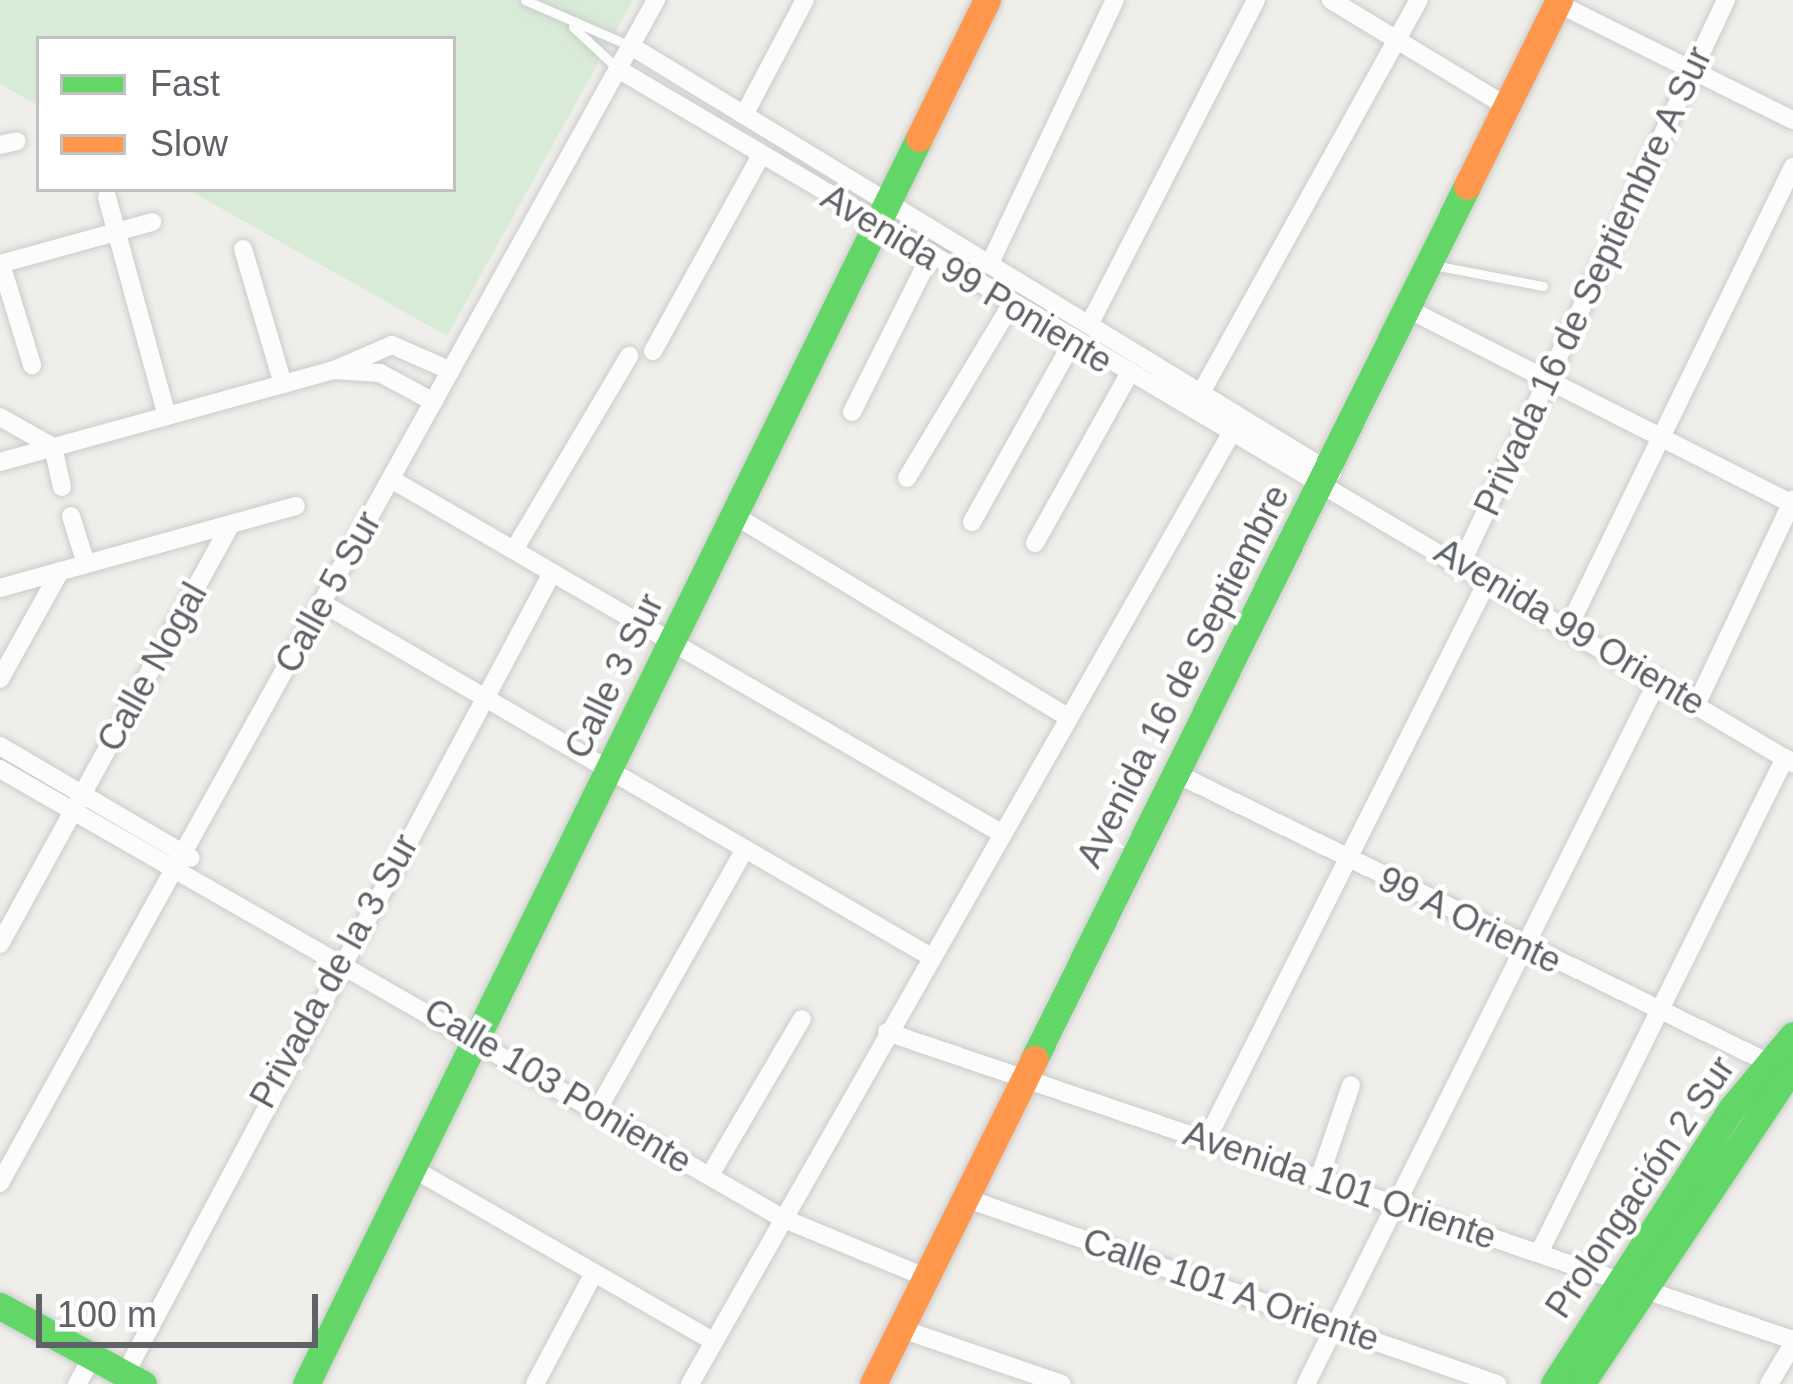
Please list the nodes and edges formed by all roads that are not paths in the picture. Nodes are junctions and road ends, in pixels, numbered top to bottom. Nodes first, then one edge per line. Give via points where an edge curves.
1 (525, 0) edge
2 (656, 0) edge
3 (805, 0) edge
4 (987, 0) edge
5 (1115, 0) edge
6 (1256, 0) edge
7 (1331, 0) edge
8 (1419, 0) edge
9 (1726, 0) edge
10 (1558, 2) edge
11 (573, 27) junction
12 (1394, 38) junction
13 (631, 46) junction
14 (618, 69) junction
15 (1692, 69) junction
16 (1506, 106) junction
17 (744, 115) junction
18 (1793, 120) edge
19 (761, 154) junction
20 (1793, 167) edge
21 (107, 197) dead end
22 (883, 213) junction
23 (152, 222) dead end
24 (114, 232) junction
25 (243, 249) dead end
26 (930, 256) junction
27 (990, 263) junction
28 (1428, 263) junction
29 (0, 264) edge
30 (1543, 286) dead end
31 (1011, 305) junction
32 (1406, 308) junction
33 (1090, 323) junction
34 (1072, 343) junction
35 (653, 351) dead end
36 (629, 356) dead end
37 (32, 365) dead end
38 (334, 370) junction
39 (451, 371) junction
40 (1128, 376) junction
41 (1544, 377) junction
42 (283, 384) junction
43 (1202, 391) junction
44 (434, 402) junction
45 (852, 412) dead end
46 (1190, 413) junction
47 (167, 416) junction
48 (0, 417) edge
49 (1229, 437) junction
50 (1663, 437) junction
51 (53, 447) junction
52 (0, 462) edge
53 (907, 478) dead end
54 (391, 479) junction
55 (1331, 481) junction
56 (62, 487) dead end
57 (1793, 502) edge
58 (296, 506) dead end
59 (734, 515) junction
60 (71, 516) dead end
61 (972, 522) dead end
62 (230, 524) junction
63 (1035, 542) dead end
64 (514, 550) junction
65 (1462, 562) junction
66 (86, 564) junction
67 (60, 572) junction
68 (552, 573) junction
69 (1489, 578) junction
70 (0, 588) edge
71 (322, 603) junction
72 (1569, 626) junction
73 (671, 642) junction
74 (0, 679) edge
75 (1658, 680) junction
76 (484, 697) junction
77 (1697, 704) junction
78 (1068, 717) junction
79 (0, 746) edge
80 (1789, 760) edge
81 (0, 769) edge
82 (608, 770) junction
83 (1175, 773) junction
84 (78, 801) junction
85 (1001, 833) junction
86 (185, 849) junction
87 (745, 849) junction
88 (1352, 863) junction
89 (175, 868) junction
90 (201, 875) junction
91 (0, 944) edge
92 (1523, 945) junction
93 (931, 956) junction
94 (341, 957) junction
95 (1661, 1012) junction
96 (802, 1019) dead end
97 (887, 1032) junction
98 (1793, 1035) edge
99 (476, 1037) junction
100 (1780, 1064) edge
101 (1022, 1078) junction
102 (1351, 1085) dead end
103 (598, 1109) junction
104 (1207, 1139) junction
105 (412, 1168) junction
106 (710, 1175) junction
107 (1319, 1179) junction
108 (0, 1183) edge
109 (965, 1198) junction
110 (1393, 1204) junction
111 (782, 1218) junction
112 (1539, 1253) junction
113 (594, 1273) junction
114 (925, 1277) junction
115 (1630, 1283) junction
116 (0, 1306) edge
117 (1334, 1325) junction
118 (899, 1328) junction
119 (713, 1341) junction
120 (1793, 1342) edge
121 (93, 1356) junction
122 (134, 1379) edge
123 (77, 1384) edge
124 (306, 1384) edge
125 (535, 1384) edge
126 (690, 1384) edge
127 (873, 1384) edge
128 (1062, 1384) edge
129 (1306, 1384) edge
130 (1497, 1384) edge
131 (1554, 1384) edge
132 (1581, 1384) edge
133 (1769, 1384) edge

1 - 11 lane
2 - 13 street, Calle 5 Sur
3 - 17 street
4 - 22 street, Calle 3 Sur
5 - 27 street
6 - 33 street
7 - 12 street
8 - 12 street
9 - 15 street, Privada 16 de Septiembre A Sur
10 - 15 street
10 - 16 street, Avenida 16 de Septiembre
11 - 13 lane via 590,23
11 - 14 lane
12 - 16 street
12 - 43 street
13 - 14 street, Calle 5 Sur
13 - 17 street, Avenida 99 Poniente
14 - 19 street, Avenida 99 Poniente
14 - 39 street, Calle 5 Sur
15 - 18 street
15 - 41 street, Privada 16 de Septiembre A Sur
16 - 28 street, Avenida 16 de Septiembre
17 - 22 street, Avenida 99 Poniente
19 - 22 street, Avenida 99 Poniente
19 - 35 street
20 - 50 street
21 - 24 street
22 - 26 street, Avenida 99 Poniente
22 - 27 street, Avenida 99 Poniente
22 - 59 street, Calle 3 Sur
23 - 24 street
24 - 29 street
24 - 47 street
25 - 42 street
26 - 31 street, Avenida 99 Poniente
26 - 45 street
27 - 33 street, Avenida 99 Poniente
28 - 30 lane
28 - 32 street, Avenida 16 de Septiembre
29 - 37 street
31 - 34 street, Avenida 99 Poniente
31 - 53 street
32 - 41 street
32 - 55 street, Avenida 16 de Septiembre
33 - 43 street, Avenida 99 Poniente
34 - 40 street, Avenida 99 Poniente
34 - 61 street
36 - 64 street
38 - 39 street via 392,345
38 - 42 street
38 - 44 street via 380,373
39 - 44 street, Calle 5 Sur
40 - 46 street, Avenida 99 Poniente
40 - 63 street
41 - 50 street
41 - 65 street, Privada 16 de Septiembre A Sur
42 - 47 street
43 - 46 street
43 - 55 street, Avenida 99 Poniente
44 - 54 street, Calle 5 Sur
46 - 49 street, Avenida 99 Poniente
47 - 51 street
48 - 51 street
49 - 55 street, Avenida 99 Poniente
49 - 78 street
50 - 57 street
50 - 72 street
51 - 52 street
51 - 56 street
54 - 64 street
54 - 71 street, Calle 5 Sur
55 - 65 street, Avenida 99 Oriente
55 - 83 street, Avenida 16 de Septiembre
57 - 77 street
58 - 62 street
59 - 73 street, Calle 3 Sur
59 - 78 street
60 - 66 street
62 - 66 street
62 - 84 street, Calle Nogal
64 - 68 street
65 - 69 street, Avenida 99 Oriente
66 - 67 street
67 - 70 street
67 - 74 street
68 - 73 street
68 - 76 street, Privada de la 3 Sur
69 - 72 street, Avenida 99 Oriente
69 - 88 street
71 - 76 street
71 - 86 street, Calle 5 Sur
72 - 75 street, Avenida 99 Oriente
73 - 82 street, Calle 3 Sur
73 - 85 street
75 - 77 street, Avenida 99 Oriente
75 - 92 street
76 - 82 street
76 - 94 street, Privada de la 3 Sur
77 - 80 street, Avenida 99 Oriente
78 - 85 street
79 - 84 street
80 - 95 street
81 - 84 street
82 - 87 street
82 - 99 street, Calle 3 Sur
83 - 88 street, 99 A Oriente
83 - 101 street, Avenida 16 de Septiembre
84 - 86 street
84 - 89 street, Calle 103 Poniente
84 - 91 street, Calle Nogal
85 - 93 street
86 - 89 street, Calle 5 Sur
86 - 90 street, Calle 103 Poniente
87 - 93 street
87 - 103 street
88 - 92 street, 99 A Oriente
88 - 104 street
89 - 90 street, Calle 103 Poniente
89 - 108 street, Calle 5 Sur
90 - 94 street, Calle 103 Poniente
92 - 95 street, 99 A Oriente
92 - 110 street
93 - 97 street
94 - 99 street, Calle 103 Poniente
94 - 122 street, Privada de la 3 Sur
95 - 100 street, 99 A Oriente
95 - 112 street
96 - 106 street
97 - 101 street, Avenida 101 Oriente
97 - 111 street
98 - 100 street, Prolongación 2 Sur
99 - 103 street, Calle 103 Poniente
99 - 105 street, Calle 3 Sur
100 - 115 street, Prolongación 2 Sur
101 - 104 street, Avenida 101 Oriente
101 - 109 street, Avenida 16 de Septiembre
102 - 107 street
103 - 106 street, Calle 103 Poniente
104 - 107 street, Avenida 101 Oriente
105 - 113 street
105 - 124 street, Calle 3 Sur
106 - 111 street, Calle 103 Poniente
107 - 110 street, Avenida 101 Oriente
109 - 114 street, Avenida 16 de Septiembre
109 - 117 street, Calle 101 A Oriente
110 - 112 street, Avenida 101 Oriente
110 - 117 street
111 - 114 street, Calle 103 Poniente
111 - 119 street
112 - 115 street, Avenida 101 Oriente
113 - 119 street
113 - 125 street
114 - 118 street, Avenida 16 de Septiembre
115 - 120 street, Avenida 101 Oriente
115 - 131 street, Prolongación 2 Sur
115 - 132 street, Prolongación 2 Sur
116 - 121 street
117 - 129 street
117 - 130 street, Calle 101 A Oriente
118 - 127 street, Avenida 16 de Septiembre
118 - 128 street
119 - 126 street
120 - 133 street
121 - 122 street
121 - 123 street

